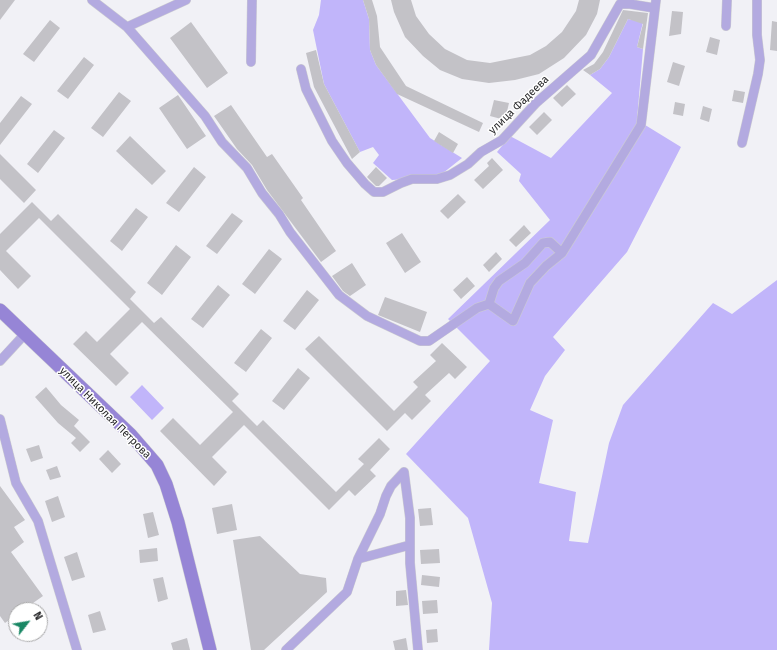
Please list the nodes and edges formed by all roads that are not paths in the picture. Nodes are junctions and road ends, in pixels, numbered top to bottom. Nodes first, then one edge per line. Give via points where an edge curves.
1 (92, 0) edge
2 (186, 0) edge
3 (252, 0) edge
4 (727, 0) edge
5 (757, 0) edge
6 (655, 4) edge
7 (726, 26) dead end
8 (127, 27) junction
9 (252, 62) dead end
10 (301, 69) dead end
11 (742, 143) dead end
12 (562, 253) junction
13 (489, 304) junction
14 (0, 310) edge
15 (24, 335) junction
16 (0, 361) edge
17 (0, 419) edge
18 (410, 544) junction
19 (358, 558) junction
20 (78, 650) edge
21 (210, 650) edge
22 (286, 650) edge
23 (418, 650) edge

1 - 8 street
2 - 8 street
3 - 9 street
4 - 7 street
5 - 11 street via 760,60
6 - 10 street, улица Фадеева via 620,4 590,55 536,103 502,140 481,152 468,164 454,173 437,179 412,180 383,192 374,192 365,184 332,141 306,89
6 - 12 street via 641,125
8 - 13 street via 205,116 222,142 248,168 262,193 290,232 339,295 353,306 367,316 424,342 477,308
12 - 13 street via 550,242 543,244 530,259 499,281
12 - 13 street via 530,283 513,321
14 - 15 main road, улица Николая Петрова
15 - 16 street
15 - 21 main road, улица Николая Петрова via 131,435 162,474 178,522
17 - 20 street via 16,483 38,521
18 - 19 street
18 - 19 street via 410,518 404,472 391,486
18 - 23 street
19 - 22 street via 344,596

